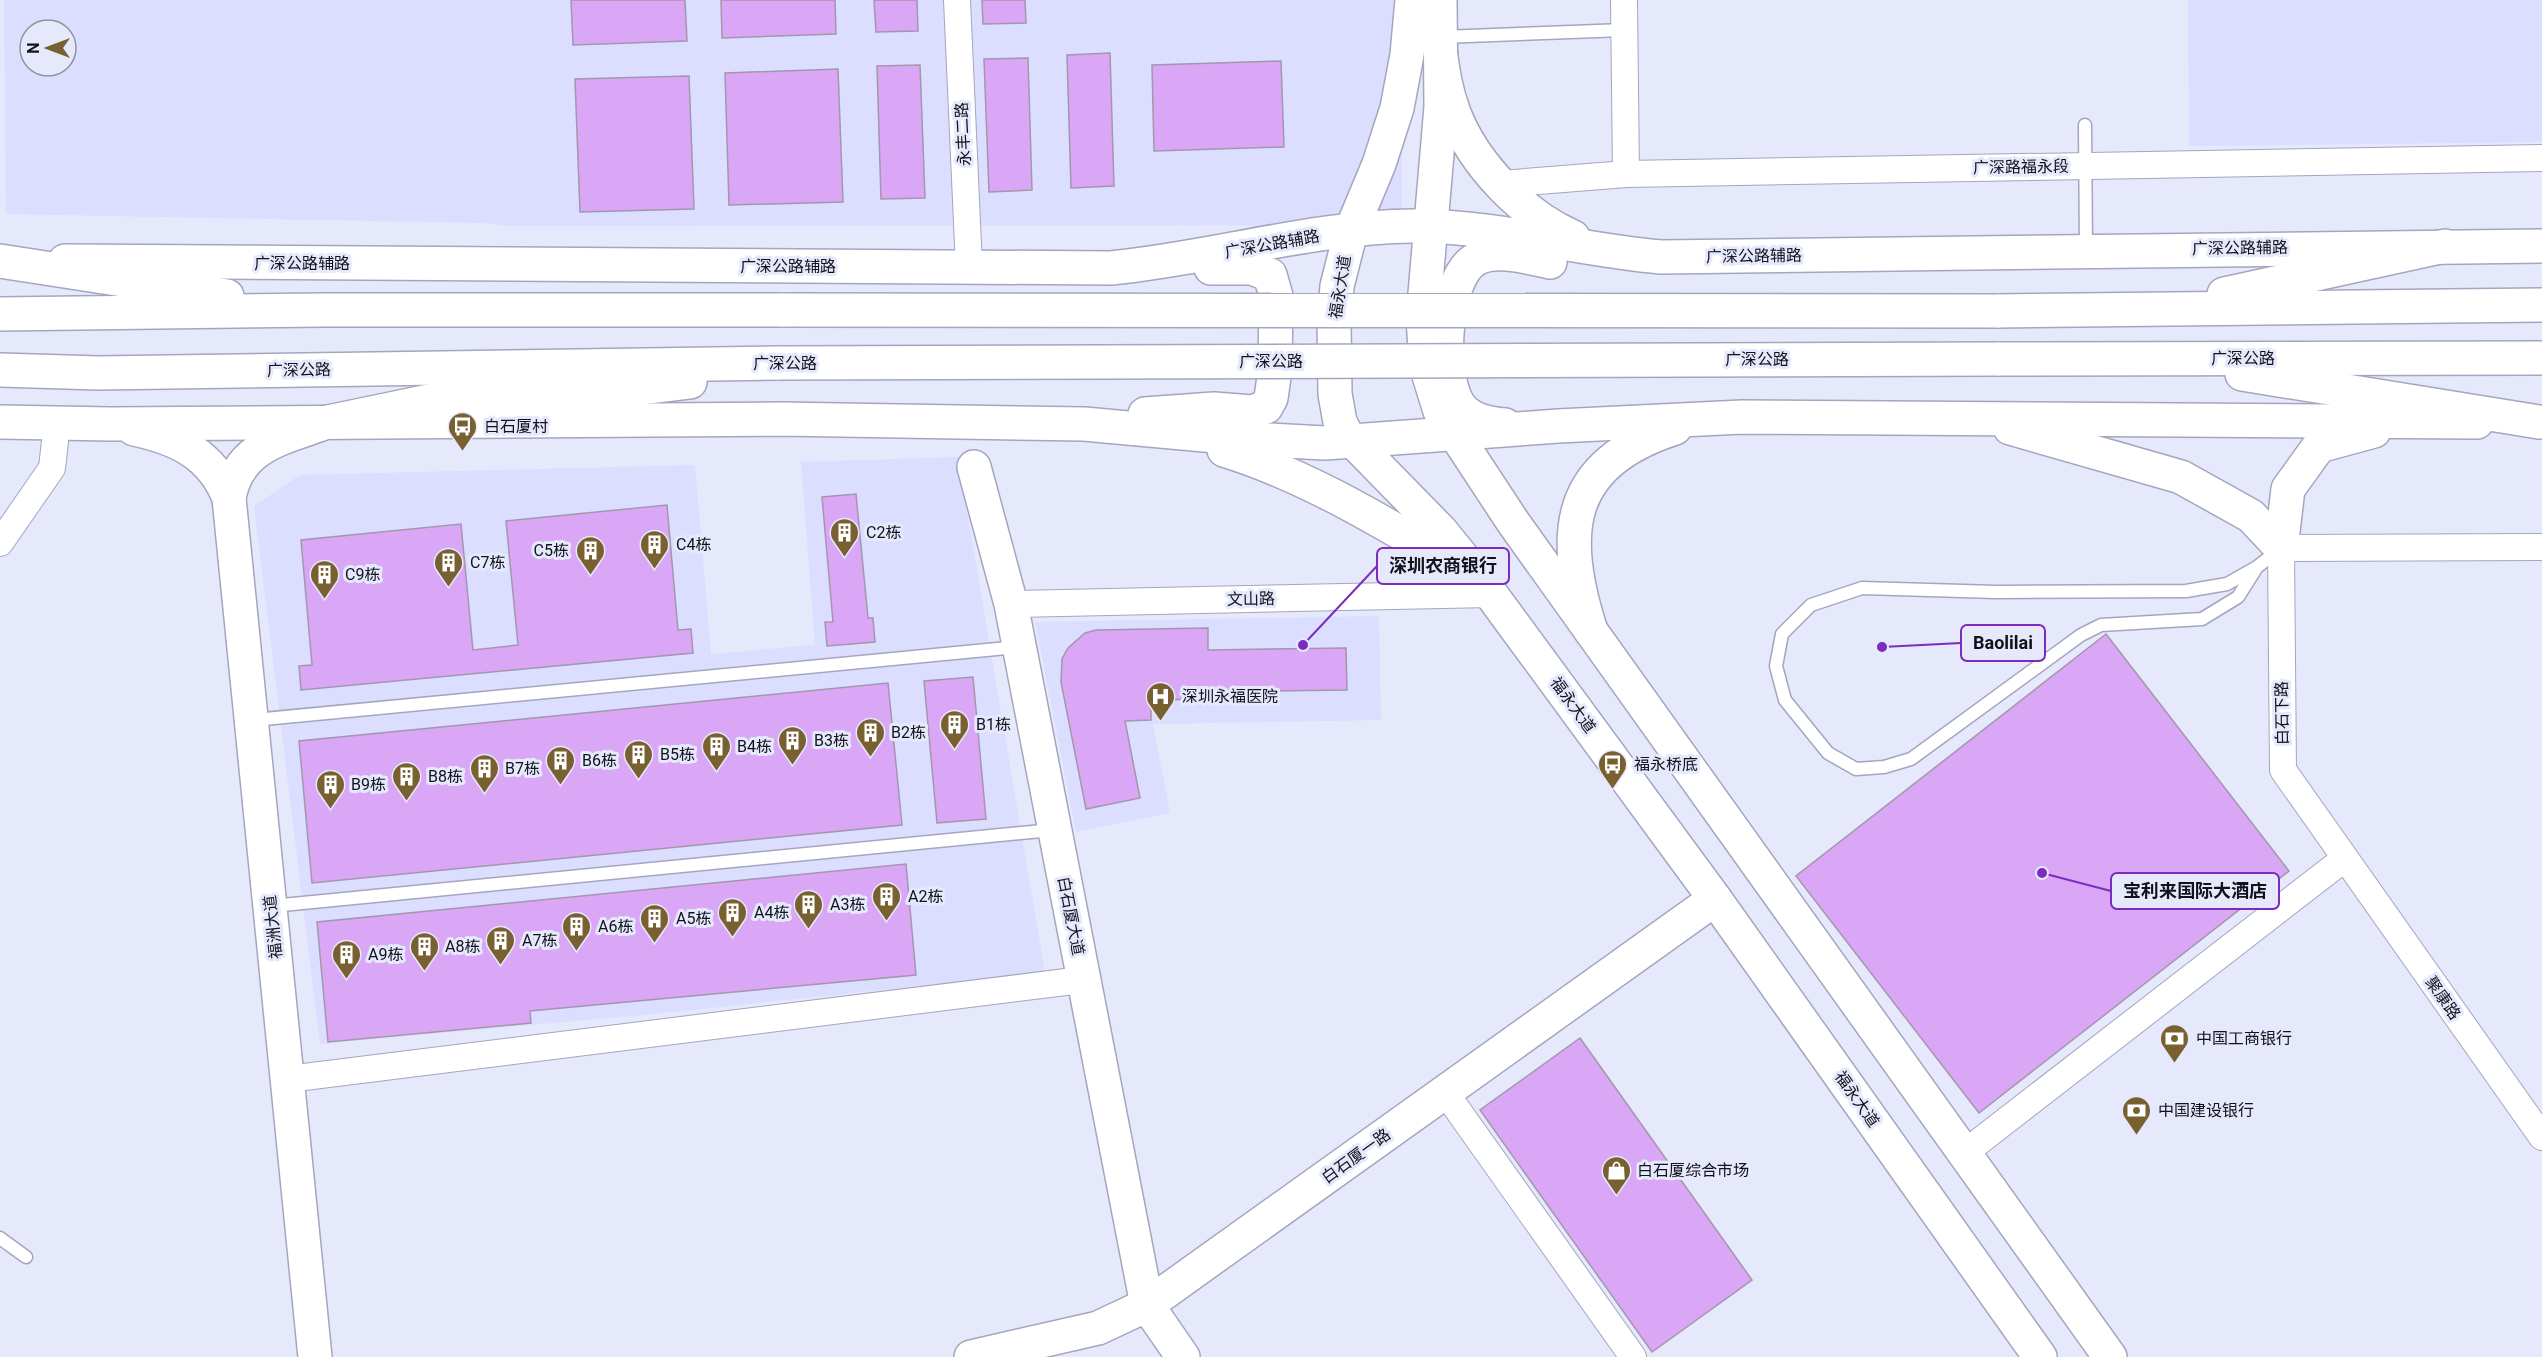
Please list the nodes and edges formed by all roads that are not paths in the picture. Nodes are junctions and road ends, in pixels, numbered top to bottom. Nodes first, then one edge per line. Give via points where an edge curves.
1 (957, 0) edge
2 (1412, 0) edge
3 (1440, 0) edge
4 (1624, 0) edge
5 (1624, 30) junction
6 (1440, 43) junction
7 (2085, 125) dead end
8 (2542, 158) edge
9 (2086, 166) junction
10 (1626, 174) junction
11 (1501, 184) junction
12 (1430, 226) junction
13 (1351, 231) junction
14 (2445, 246) junction
15 (2542, 246) edge
16 (2086, 250) junction
17 (1614, 253) junction
18 (1686, 257) junction
19 (0, 261) edge
20 (969, 267) junction
21 (1111, 268) junction
22 (2542, 305) edge
23 (2157, 309) junction
24 (324, 310) junction
25 (0, 314) edge
26 (2146, 358) junction
27 (2542, 358) edge
28 (780, 363) junction
29 (0, 370) edge
30 (99, 373) junction
31 (0, 380) edge
32 (1968, 416) junction
33 (1742, 417) junction
34 (2421, 421) junction
35 (0, 422) edge
36 (328, 422) junction
37 (2541, 422) edge
38 (57, 423) junction
39 (111, 424) junction
40 (1084, 424) junction
41 (1558, 426) junction
42 (1163, 430) junction
43 (1455, 435) junction
44 (1353, 442) junction
45 (974, 467) dead end
46 (229, 498) junction
47 (0, 543) edge
48 (2542, 547) edge
49 (2269, 558) junction
50 (1486, 586) junction
51 (1011, 604) junction
52 (1591, 631) junction
53 (1019, 646) junction
54 (252, 720) junction
55 (1054, 830) junction
56 (2344, 859) junction
57 (1715, 900) junction
58 (271, 907) junction
59 (1083, 980) junction
60 (288, 1079) junction
61 (1445, 1092) junction
62 (2541, 1135) edge
63 (1963, 1154) junction
64 (0, 1238) edge
65 (26, 1257) dead end
66 (1147, 1305) junction
67 (315, 1357) edge
68 (971, 1357) edge
69 (1183, 1357) edge
70 (1633, 1357) edge
71 (2040, 1357) edge
72 (2110, 1357) edge

1 - 20 street, 永丰二路
2 - 13 main road, 福永大道 via 1397,108
3 - 6 main road
4 - 5 street
5 - 6 lane
5 - 10 street
6 - 11 main road via 1447,94 1455,116 1479,157
6 - 12 main road via 1441,107
7 - 9 lane
8 - 9 street, 广深路福永段
9 - 10 street, 广深路福永段
9 - 16 lane
10 - 11 street, 广深路福永段
11 - 17 main road via 1549,224
12 - 13 main road, 广深公路辅路
12 - 17 main road, 广深公路辅路 via 1498,231
12 - 43 main road via 1424,317 1426,366 1440,411
13 - 21 main road, 广深公路辅路
13 - 44 main road, 福永大道 via 1337,286 1334,322 1337,408 1340,422
14 - 15 main road, 广深公路辅路
14 - 16 main road, 广深公路辅路
14 - 23 main road
16 - 18 main road, 广深公路辅路
17 - 18 main road, 广深公路辅路
18 - 41 main road via 1619,269 1488,255 1469,264 1462,273 1452,303 1447,341 1454,397 1462,409 1485,423
19 - 20 main road, 广深公路辅路
19 - 24 main road
20 - 21 main road, 广深公路辅路
21 - 40 main road via 1177,271 1240,267 1270,275 1276,296 1274,387 1271,398 1260,410 1174,410
22 - 23 main road
23 - 24 main road, bridge
24 - 25 main road
26 - 27 main road, 广深公路
26 - 28 main road, 广深公路, bridge
26 - 37 main road
28 - 30 main road, 广深公路
28 - 36 main road via 674,386 432,398
29 - 30 main road, 广深公路
30 - 31 main road
32 - 33 main road
32 - 34 main road
32 - 49 main road via 2181,477 2251,516
33 - 41 main road
33 - 52 main road via 1686,425 1648,436 1623,450 1588,489 1578,510 1574,564 1577,589
34 - 37 main road
34 - 49 main road via 2319,446 2288,489
35 - 38 main road
36 - 39 main road
36 - 40 main road via 781,419
36 - 46 main road via 272,441 252,455 231,481
38 - 39 main road
38 - 47 street via 52,468
39 - 46 main road via 182,443 213,468
40 - 42 main road
41 - 43 main road
42 - 44 main road via 1292,442
42 - 50 main road via 1293,474
43 - 44 main road
43 - 52 main road
44 - 50 main road, 福永大道 via 1441,531
45 - 51 main road, 白石厦大道
46 - 54 main road, 福洲大道
48 - 49 street
49 - 49 lane via 2227,584 2186,591 1862,588 1811,605 1782,634 1776,666 1785,700 1828,753 1856,769 1884,767 1911,759 2100,625 2202,620 2238,597
49 - 56 street, 白石下路 via 2283,770
50 - 51 street, 文山路
50 - 57 main road, 福永大道
51 - 53 main road, 白石厦大道
52 - 63 main road
53 - 54 lane
53 - 55 main road, 白石厦大道
54 - 58 main road, 福洲大道
55 - 58 lane
55 - 59 main road, 白石厦大道
56 - 62 street, 聚康路
56 - 63 street
57 - 61 main road, 白石厦一路
57 - 71 main road, 福永大道
58 - 60 main road, 福洲大道
59 - 60 street
59 - 66 main road, 白石厦大道
60 - 67 main road, 福洲大道
61 - 66 main road, 白石厦一路
61 - 70 street
63 - 72 main road
64 - 65 lane
66 - 68 main road, 白石厦一路 via 1098,1328
66 - 69 main road, 白石厦大道

